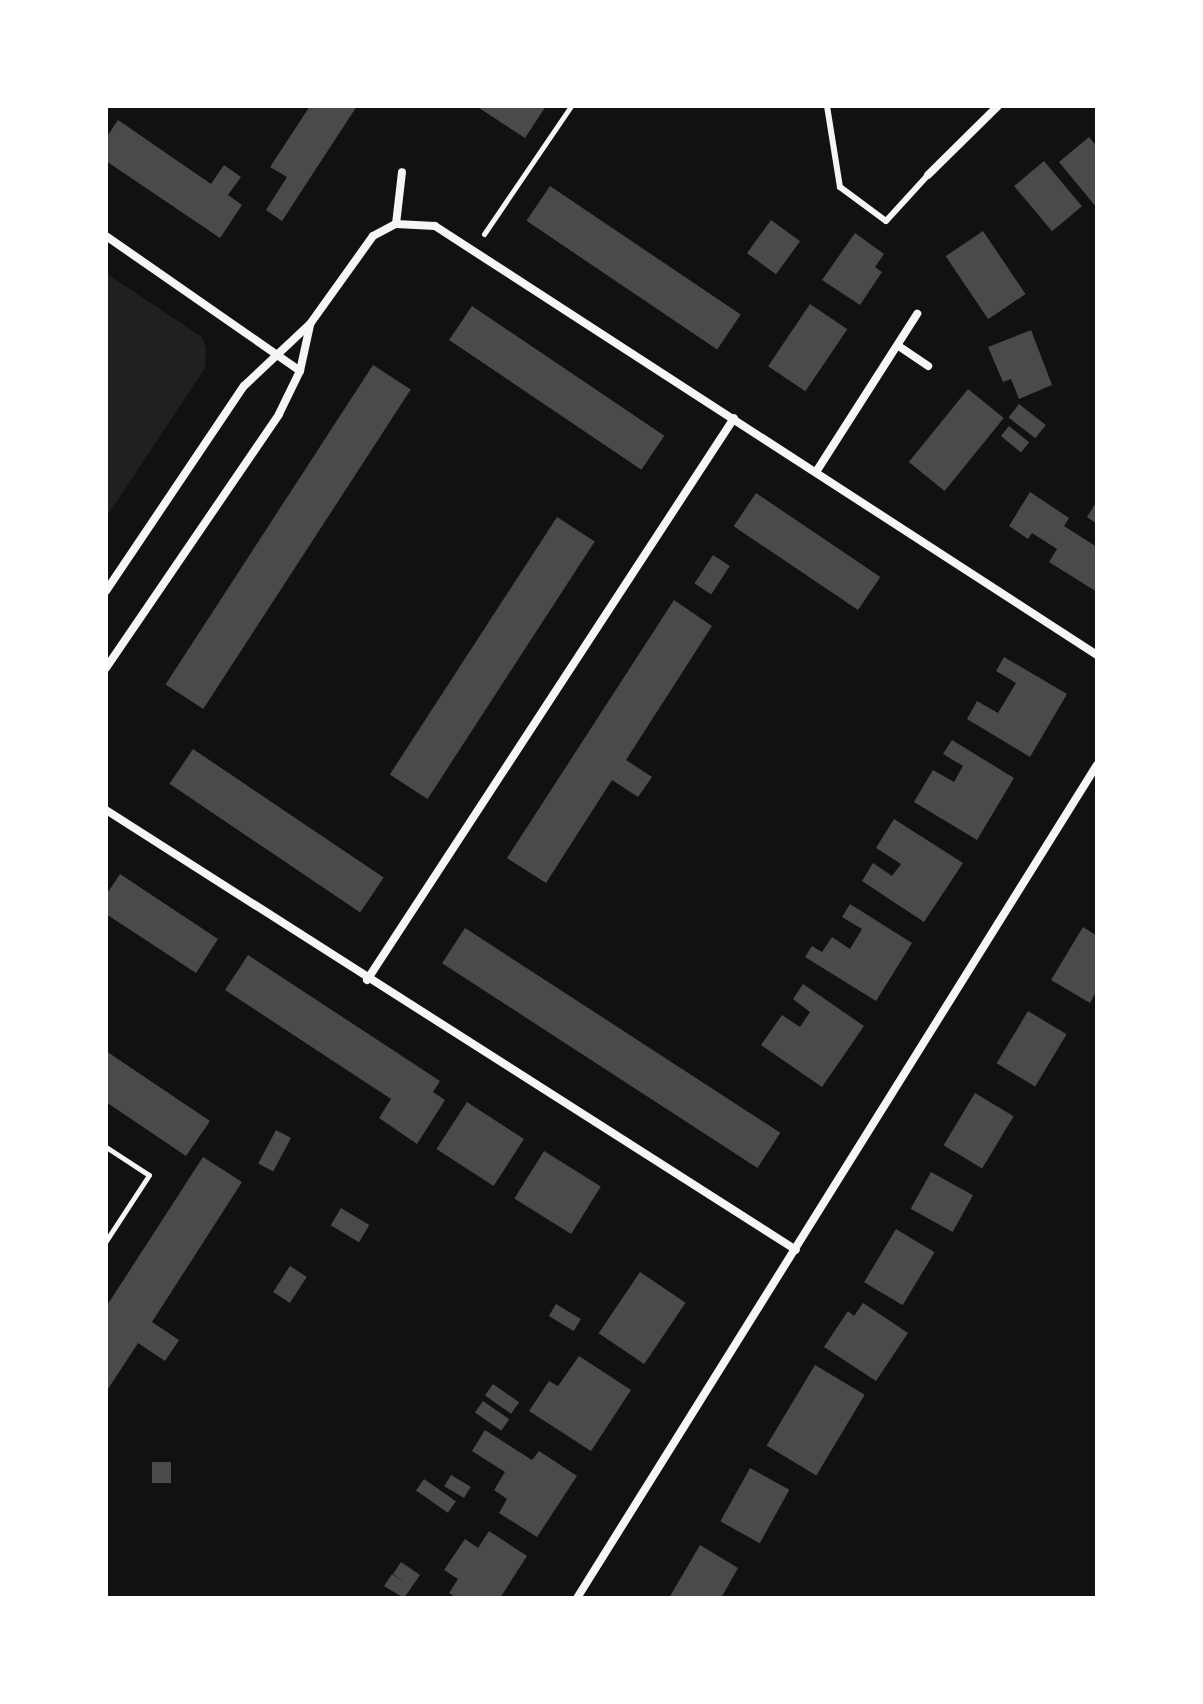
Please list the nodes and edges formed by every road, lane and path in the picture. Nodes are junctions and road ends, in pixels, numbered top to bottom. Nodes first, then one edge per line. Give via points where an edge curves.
1 (571, 106) edge
2 (827, 106) edge
3 (998, 106) edge
4 (402, 172) dead end
5 (928, 175) joint
6 (396, 224) junction
7 (106, 236) edge
8 (474, 247) junction
9 (917, 314) dead end
10 (310, 324) junction
11 (900, 347) junction
12 (276, 354) junction
13 (928, 366) dead end
14 (300, 371) junction
15 (734, 418) junction
16 (816, 472) junction
17 (106, 591) edge
18 (1097, 655) edge
19 (106, 668) edge
20 (1097, 765) edge
21 (106, 810) edge
22 (367, 980) junction
23 (106, 1147) edge
24 (106, 1241) edge
25 (796, 1250) junction
26 (577, 1598) edge

1 - 8 path
2 - 5 lane via 840,187 886,221
3 - 5 street
4 - 6 street
6 - 8 street via 435,226
6 - 10 street via 373,236
7 - 12 street
8 - 15 street
9 - 11 street
10 - 12 street
10 - 14 street
11 - 13 street
11 - 16 street
12 - 14 street
12 - 17 street via 244,386
14 - 19 street via 279,414
15 - 16 street
15 - 22 street
16 - 18 street
20 - 25 street
21 - 22 street
22 - 25 street
23 - 24 path via 149,1175
25 - 26 street

